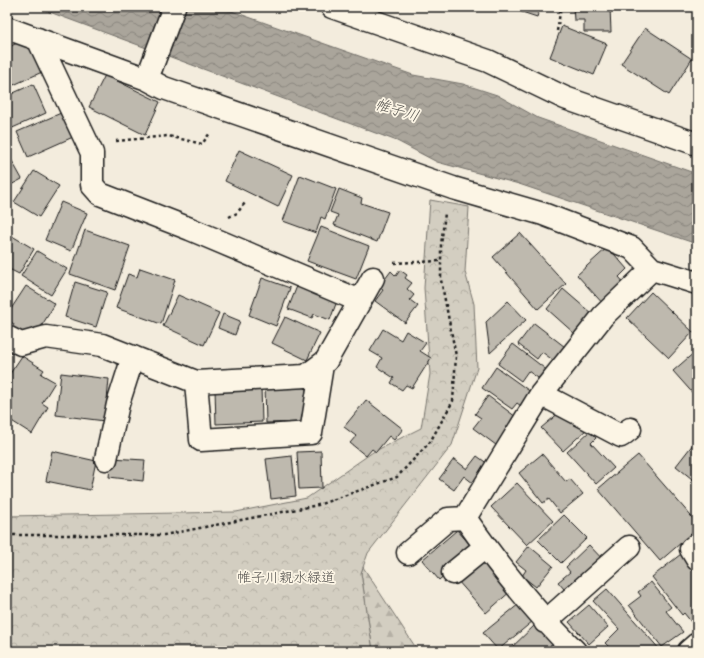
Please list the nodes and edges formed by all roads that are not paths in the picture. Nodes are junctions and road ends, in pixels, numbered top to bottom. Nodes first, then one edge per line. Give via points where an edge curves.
1 (174, 7) edge
2 (332, 7) edge
3 (7, 28) edge
4 (38, 39) junction
5 (150, 73) junction
6 (697, 144) edge
7 (652, 269) junction
8 (373, 278) road end
9 (697, 284) edge
10 (360, 301) junction
11 (9, 343) edge
12 (133, 357) junction
13 (322, 365) junction
14 (196, 382) junction
15 (541, 394) junction
16 (630, 429) dead end
17 (106, 458) dead end
18 (465, 518) junction
19 (697, 544) edge
20 (485, 547) junction
21 (629, 547) dead end
22 (408, 553) dead end
23 (697, 559) edge
24 (454, 573) dead end
25 (545, 622) junction
26 (697, 644) edge
27 (575, 651) edge
28 (689, 651) edge

1 - 5 street
2 - 6 street via 488,61 565,98
3 - 4 street
4 - 5 street
4 - 10 street via 92,153 92,186 100,194
5 - 7 street via 179,93 453,188 542,214 632,248
7 - 9 street
7 - 15 street via 603,316
8 - 10 street
10 - 13 street
11 - 12 street via 21,344 46,337 68,339 102,345
12 - 14 street
12 - 17 street via 118,404
13 - 14 street via 306,376
13 - 14 street via 311,433 201,440
15 - 16 street via 621,436
15 - 18 street
18 - 20 street
18 - 22 street via 448,518
19 - 23 street via 691,549
20 - 24 street
20 - 25 street
21 - 25 street
25 - 27 street
26 - 28 street

